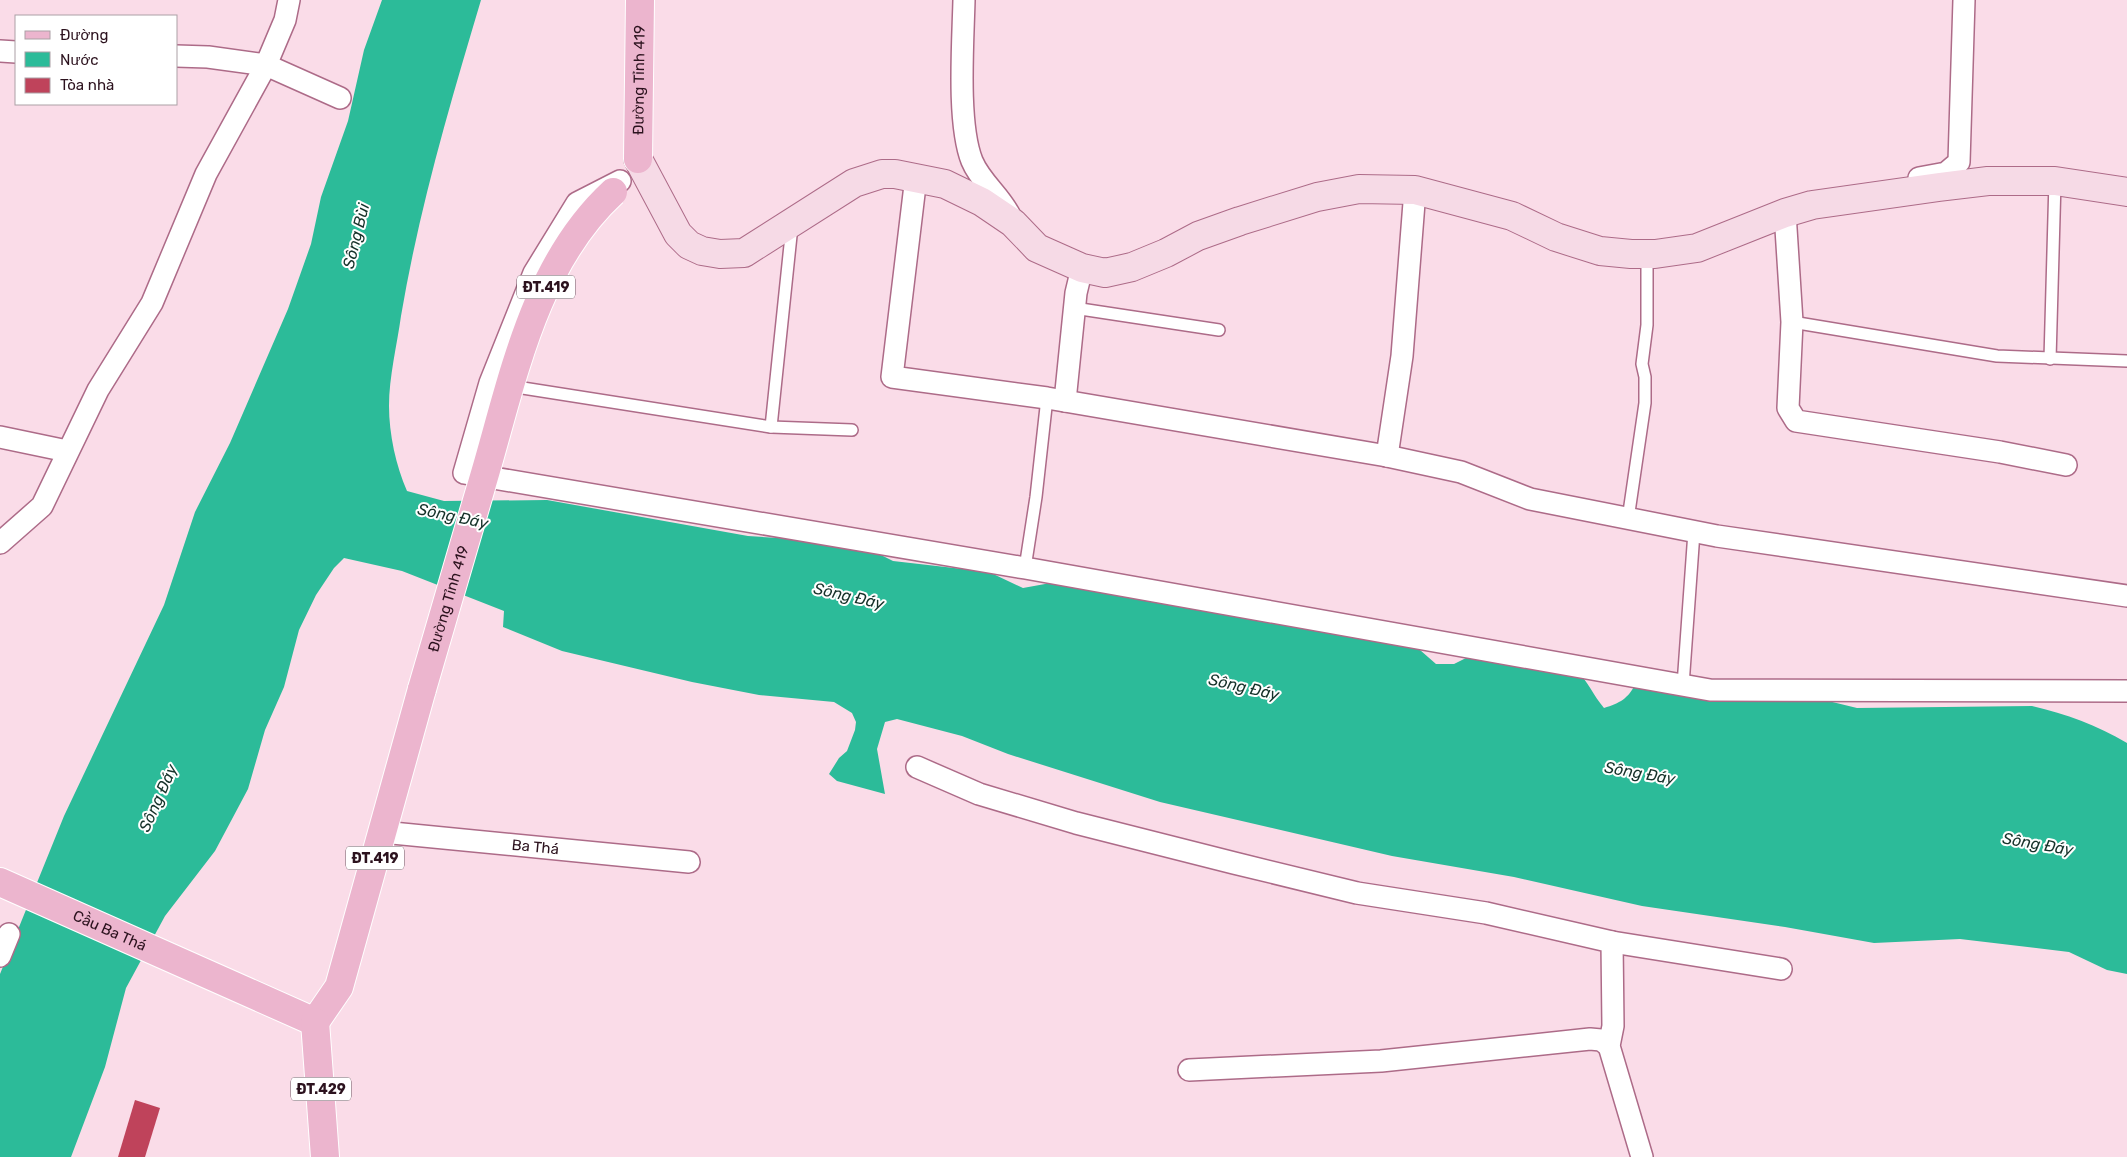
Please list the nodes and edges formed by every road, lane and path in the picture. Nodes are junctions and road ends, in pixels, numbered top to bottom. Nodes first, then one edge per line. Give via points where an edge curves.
1 (289, 0) edge
2 (640, 0) edge
3 (964, 0) edge
4 (1964, 0) edge
5 (0, 51) edge
6 (15, 52) edge
7 (178, 56) edge
8 (266, 65) junction
9 (340, 98) dead end
10 (638, 159) junction
11 (916, 177) junction
12 (2055, 182) junction
13 (617, 186) junction
14 (1415, 190) junction
15 (2127, 192) edge
16 (1888, 194) junction
17 (1785, 212) junction
18 (792, 221) junction
19 (1013, 223) junction
20 (1646, 254) junction
21 (1082, 268) junction
22 (1074, 308) junction
23 (1792, 322) junction
24 (1218, 330) dead end
25 (2050, 359) junction
26 (2127, 362) edge
27 (490, 383) junction
28 (1056, 400) junction
29 (771, 427) junction
30 (852, 430) dead end
31 (0, 438) edge
32 (68, 451) junction
33 (1387, 456) junction
34 (2066, 465) dead end
35 (1628, 519) junction
36 (1694, 532) junction
37 (0, 544) edge
38 (1025, 568) junction
39 (2127, 596) edge
40 (1683, 685) junction
41 (2127, 691) edge
42 (917, 767) dead end
43 (382, 832) junction
44 (689, 862) dead end
45 (0, 882) edge
46 (9, 934) dead end
47 (1612, 942) junction
48 (0, 956) edge
49 (1781, 969) dead end
50 (316, 1022) junction
51 (1611, 1054) junction
52 (1188, 1070) dead end
53 (325, 1157) edge
54 (1642, 1157) edge

1 - 8 street via 285,20
2 - 10 main road, Đường Tỉnh 419
3 - 19 street via 966,142 972,163 1006,205
4 - 16 street via 1959,162 1946,173 1908,181
5 - 6 street
7 - 8 street via 208,56
8 - 9 street
8 - 32 street via 206,174 152,303 98,390
10 - 13 street
10 - 18 street via 678,234 689,245 702,251 744,253
11 - 18 street via 882,174 854,183
11 - 19 street via 945,184 982,202
11 - 28 street via 892,377
12 - 15 street
12 - 16 street via 1988,182
12 - 25 lane
13 - 27 street via 577,203 534,273
13 - 43 main road, Đường Tỉnh 419 / ĐT.419, bridge via 598,206 556,264 522,347
14 - 20 street via 1512,216 1556,237 1600,251
14 - 21 street via 1359,190 1316,196 1198,236 1132,267 1105,273
14 - 33 street via 1402,356
16 - 17 street via 1812,204
17 - 20 street via 1696,248
17 - 23 street
18 - 29 lane
19 - 21 street via 1037,248
20 - 35 lane via 1647,325 1642,364 1645,403
21 - 22 street
22 - 24 lane
22 - 28 street
23 - 25 lane via 1997,356
23 - 34 street via 1788,408 1796,421
25 - 26 lane
27 - 29 lane
27 - 38 street via 464,473
28 - 33 street
28 - 38 lane
29 - 30 lane
31 - 32 street
32 - 37 street via 42,506
33 - 35 street via 1461,472 1530,499
35 - 36 street
36 - 39 street
36 - 40 lane
38 - 40 street
40 - 41 street via 1710,690
42 - 47 street via 997,799 1215,859 1357,893 1486,913
43 - 44 street, Ba Thá
43 - 50 main road, Đường Tỉnh 419 / ĐT.419 via 339,987
45 - 50 main road, Cầu Ba Thá
46 - 48 street
47 - 49 street
47 - 51 street via 1614,1026
50 - 53 main road, ĐT.429
51 - 52 street via 1601,1040 1590,1039 1381,1061
51 - 54 street

